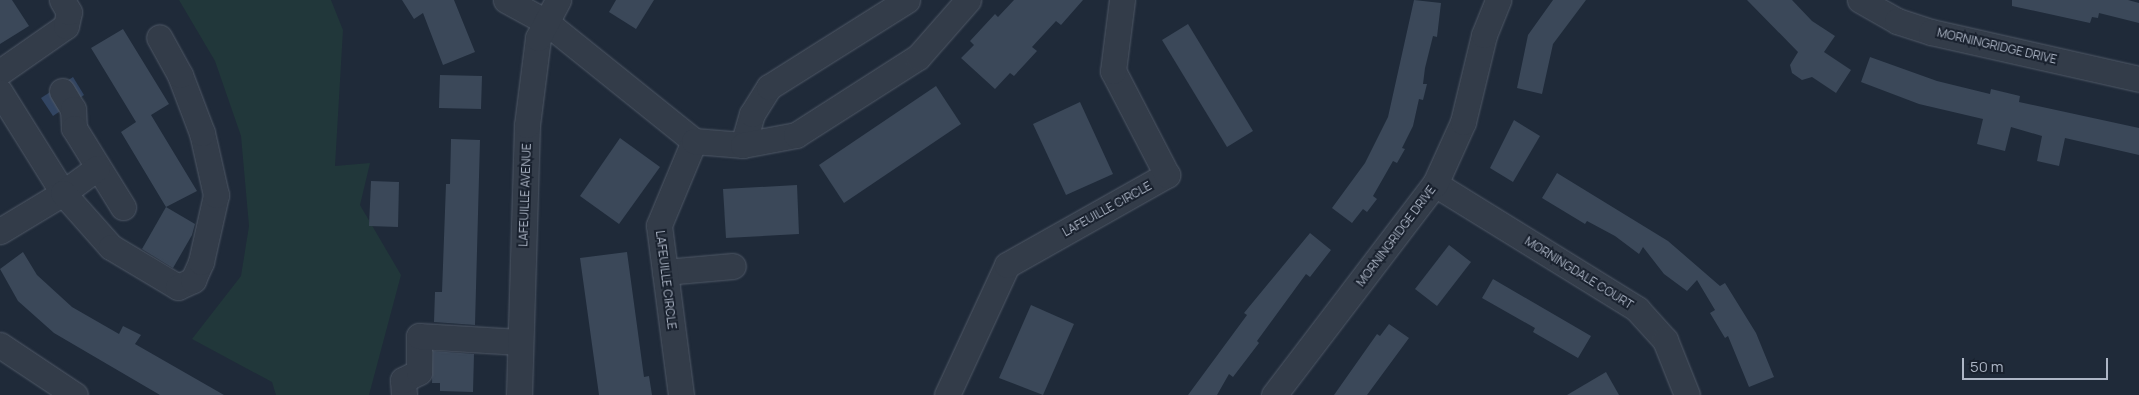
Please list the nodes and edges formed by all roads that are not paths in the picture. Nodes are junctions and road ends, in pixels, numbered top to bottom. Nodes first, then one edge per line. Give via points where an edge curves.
1 (62, 0) edge
2 (506, 0) edge
3 (558, 0) edge
4 (907, 0) edge
5 (968, 0) edge
6 (1122, 0) edge
7 (1498, 0) edge
8 (1860, 0) edge
9 (546, 22) junction
10 (159, 37) dead end
11 (0, 72) edge
12 (2139, 79) edge
13 (62, 91) dead end
14 (0, 92) edge
15 (694, 141) junction
16 (743, 145) junction
17 (97, 168) junction
18 (1435, 184) junction
19 (63, 193) junction
20 (123, 207) dead end
21 (0, 231) edge
22 (733, 266) dead end
23 (665, 272) junction
24 (520, 342) junction
25 (0, 345) edge
26 (74, 395) edge
27 (404, 395) edge
28 (518, 395) edge
29 (681, 395) edge
30 (947, 395) edge
31 (1274, 395) edge
32 (1687, 395) edge

1 - 11 street via 70,12 66,26
2 - 9 street
3 - 9 street, LAFEUILLE AVENUE
4 - 16 street via 769,87 752,114
5 - 16 street via 918,57 796,136
6 - 30 street, LAFEUILLE CIRCLE via 1114,71 1167,175 1007,265
7 - 18 street, MORNINGRIDGE DRIVE via 1484,35 1463,122
8 - 12 street, MORNINGRIDGE DRIVE via 1897,21 1931,32
9 - 15 street
9 - 24 street, LAFEUILLE AVENUE via 538,38 527,125
10 - 19 street via 180,75 202,133 216,195 194,280 178,287 110,248
13 - 17 street via 74,109 74,128
14 - 19 street
15 - 16 street
15 - 23 street, LAFEUILLE CIRCLE via 659,225
17 - 19 street
17 - 20 street
18 - 31 street, MORNINGRIDGE DRIVE
18 - 32 street, MORNINGDALE COURT via 1637,309 1665,340
19 - 21 street
22 - 23 street
23 - 29 street, LAFEUILLE CIRCLE
24 - 27 street via 419,336 419,372 403,380
24 - 28 street, LAFEUILLE AVENUE
25 - 26 street

